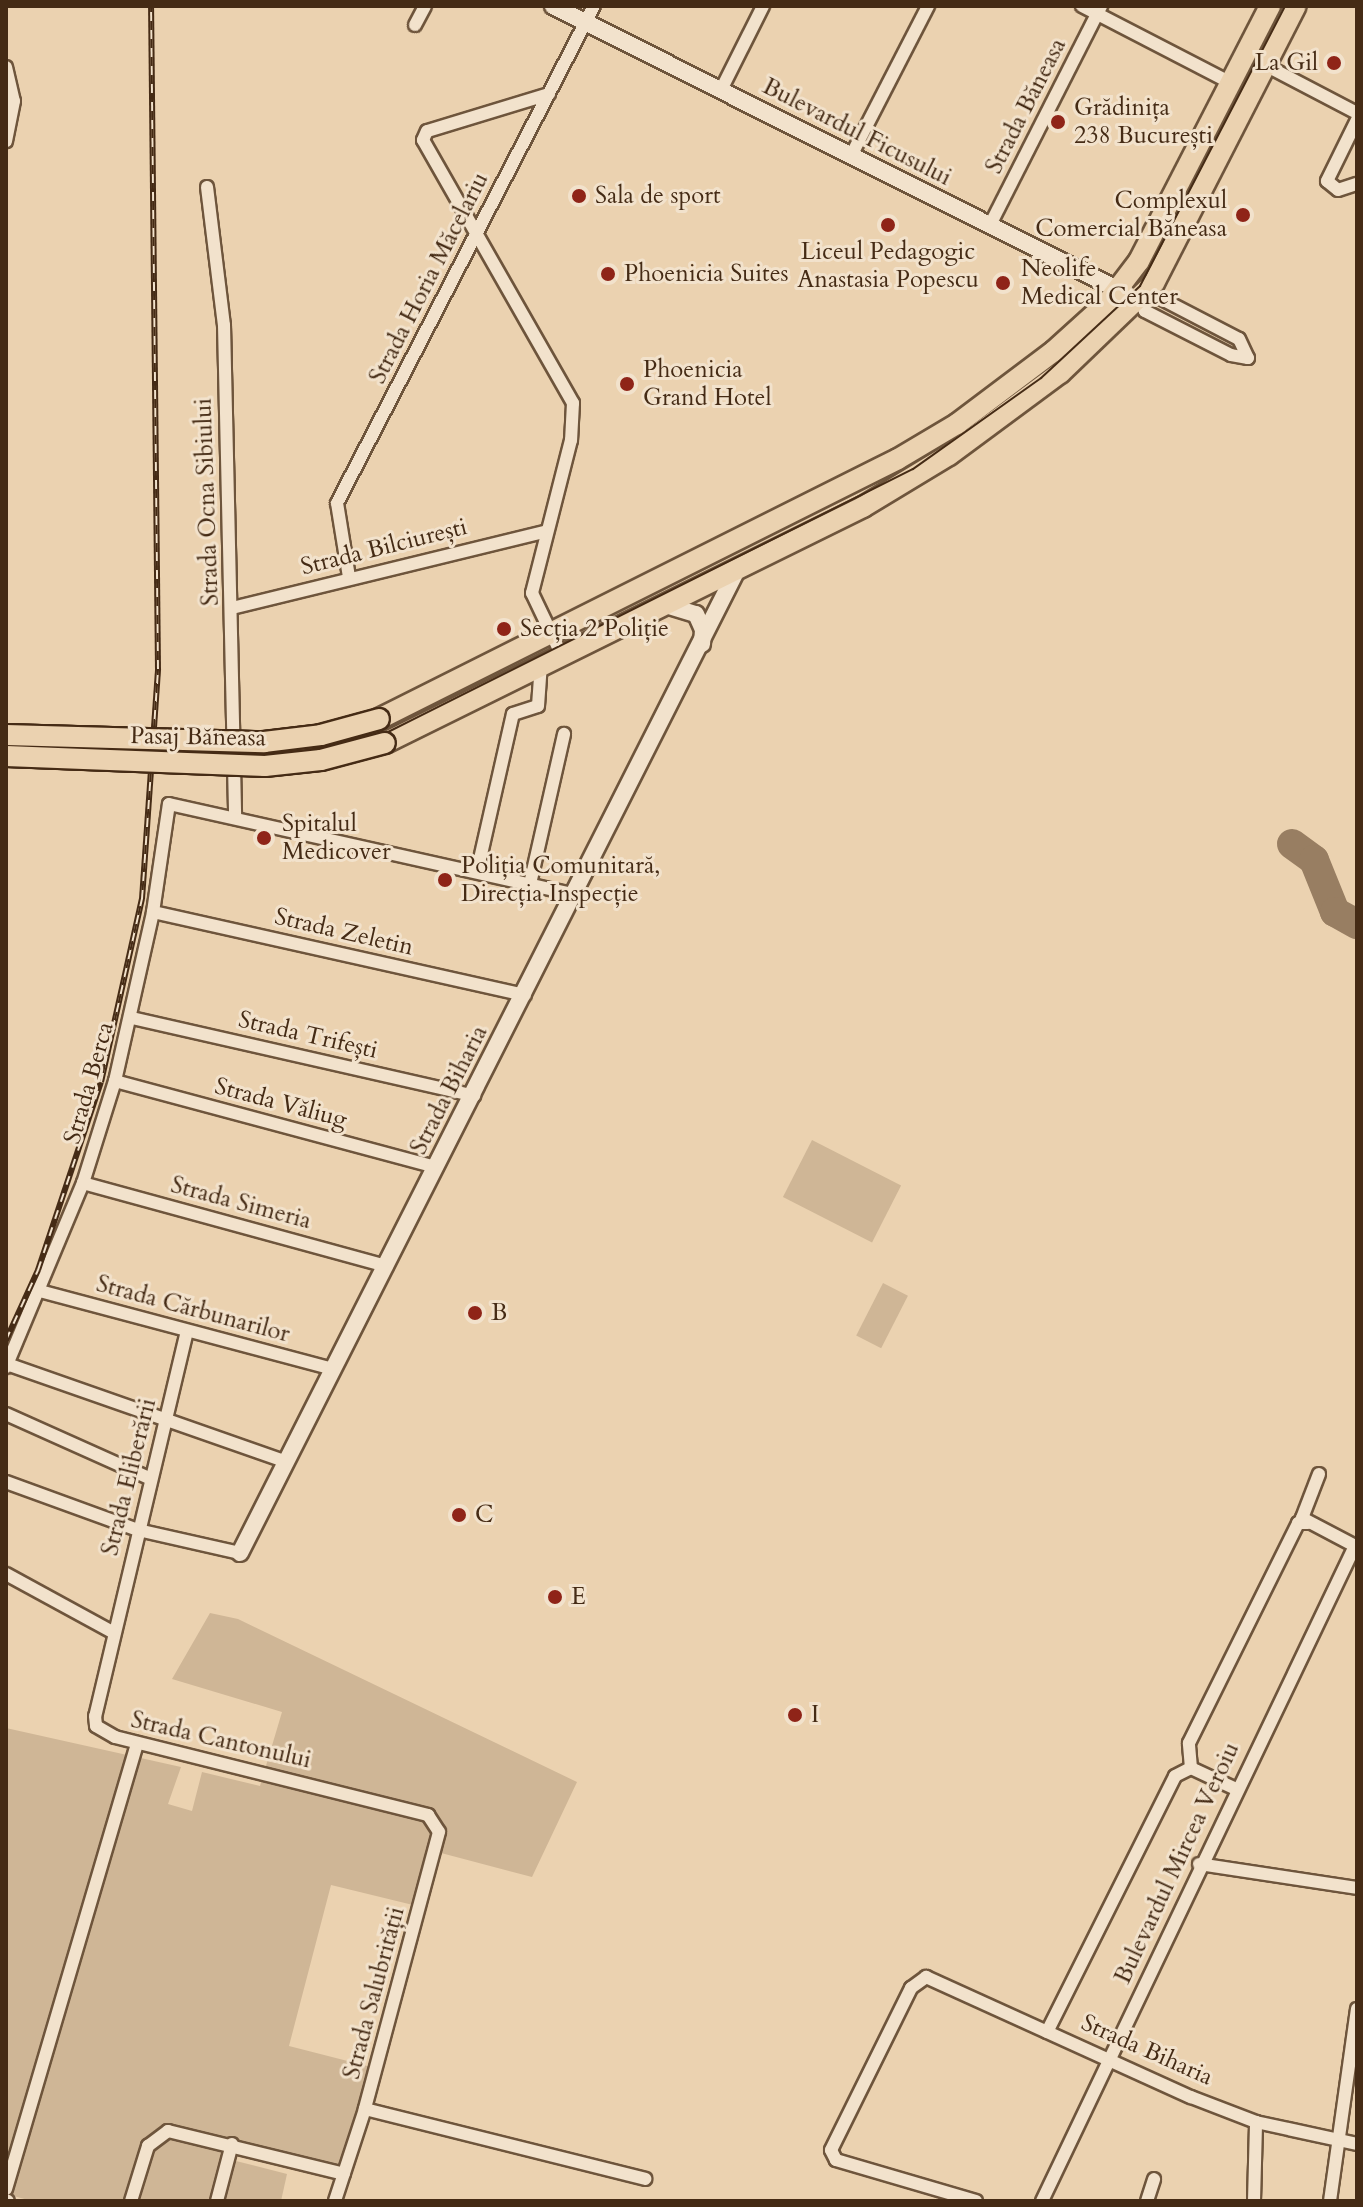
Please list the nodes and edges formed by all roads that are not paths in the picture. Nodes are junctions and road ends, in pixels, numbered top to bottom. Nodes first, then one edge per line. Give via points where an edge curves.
1 (425, 6) edge
2 (553, 6) edge
3 (594, 6) edge
4 (763, 6) edge
5 (928, 6) edge
6 (1082, 6) edge
7 (1270, 6) edge
8 (1296, 6) edge
9 (1099, 10) edge
10 (586, 22) junction
11 (415, 25) dead end
12 (1267, 66) junction
13 (6, 67) edge
14 (1231, 83) junction
15 (721, 90) junction
16 (549, 94) junction
17 (1357, 113) edge
18 (1357, 120) edge
19 (6, 141) edge
20 (851, 156) junction
21 (1357, 184) edge
22 (207, 187) dead end
23 (990, 225) junction
24 (474, 237) junction
25 (1119, 290) junction
26 (1140, 300) junction
27 (547, 531) junction
28 (737, 570) junction
29 (349, 577) junction
30 (666, 605) junction
31 (232, 608) junction
32 (551, 634) junction
33 (701, 649) junction
34 (562, 656) junction
35 (541, 667) junction
36 (564, 734) dead end
37 (6, 735) edge
38 (6, 756) edge
39 (235, 817) junction
40 (477, 872) junction
41 (530, 884) junction
42 (576, 895) junction
43 (153, 912) junction
44 (525, 995) junction
45 (132, 1018) junction
46 (115, 1081) junction
47 (474, 1096) junction
48 (437, 1167) junction
49 (83, 1183) junction
50 (387, 1266) junction
51 (40, 1291) junction
52 (187, 1331) junction
53 (7, 1366) edge
54 (334, 1369) junction
55 (6, 1414) edge
56 (164, 1421) junction
57 (287, 1462) junction
58 (1319, 1474) dead end
59 (151, 1479) junction
60 (6, 1482) edge
61 (1308, 1523) junction
62 (138, 1530) junction
63 (1356, 1547) edge
64 (240, 1553) joint
65 (6, 1574) edge
66 (114, 1633) junction
67 (137, 1743) junction
68 (1191, 1768) junction
69 (1236, 1789) junction
70 (411, 1810) joint
71 (1199, 1864) junction
72 (1357, 1888) edge
73 (1357, 2009) edge
74 (1047, 2032) junction
75 (1109, 2061) junction
76 (365, 2109) junction
77 (1256, 2122) junction
78 (1339, 2141) junction
79 (232, 2144) junction
80 (1357, 2144) edge
81 (344, 2174) junction
82 (645, 2179) dead end
83 (1154, 2179) dead end
84 (6, 2189) edge
85 (131, 2201) edge
86 (217, 2201) edge
87 (335, 2201) edge
88 (976, 2201) edge
89 (1042, 2201) edge
90 (1147, 2201) edge
91 (1254, 2201) edge
92 (1330, 2201) edge

1 - 11 street
2 - 10 street, Bulevardul Ficusului
3 - 10 street, Strada Horia Măcelariu
4 - 15 street
5 - 20 street
6 - 9 street
7 - 14 main road, Pasaj Băneasa
8 - 12 main road, Pasaj Băneasa
9 - 14 street
9 - 23 street, Strada Băneasa
10 - 15 street, Bulevardul Ficusului
10 - 16 street, Strada Horia Măcelariu
12 - 17 street
12 - 26 main road, Pasaj Băneasa via 1161,271
13 - 19 street via 14,101
14 - 25 main road, Pasaj Băneasa
15 - 20 street, Bulevardul Ficusului
16 - 24 street, Strada Horia Măcelariu
16 - 24 street via 424,135
18 - 21 street via 1327,181 1338,190
20 - 23 street, Bulevardul Ficusului
22 - 31 street, Strada Ocna Sibiului via 224,325
23 - 25 street, Bulevardul Ficusului
24 - 27 street via 573,403 571,440
24 - 29 street, Strada Horia Măcelariu via 337,503
25 - 26 street, Bulevardul Ficusului
25 - 32 main road, Pasaj Băneasa via 1054,351 940,436
26 - 26 street, Bulevardul Ficusului via 1145,311 1231,355 1248,358 1239,339 1156,296
26 - 28 main road, Pasaj Băneasa via 1060,373 949,455 863,507
27 - 29 street, Strada Bilciurești
27 - 32 street via 532,593
28 - 30 main road, Pasaj Băneasa
28 - 33 street, Strada Biharia
29 - 31 street, Strada Bilciurești
30 - 33 street via 684,606 699,618
30 - 34 main road, Pasaj Băneasa
31 - 39 street, Strada Ocna Sibiului
32 - 34 street
32 - 37 main road, Pasaj Băneasa, bridge via 379,719 321,735 255,743
33 - 42 street, Strada Biharia
34 - 35 main road, Pasaj Băneasa
35 - 38 main road, Pasaj Băneasa, bridge via 385,743 339,757 265,766
35 - 40 street via 538,706 513,714
36 - 41 street
39 - 40 street
39 - 43 street, Strada Berca via 173,802 167,809
40 - 41 street
41 - 42 street
42 - 44 street, Strada Biharia
43 - 44 street, Strada Zeletin
43 - 45 street, Strada Berca
44 - 47 street, Strada Biharia
45 - 46 street, Strada Berca
45 - 47 street, Strada Trifești
46 - 48 street, Strada Văliug
46 - 49 street, Strada Berca
47 - 48 street, Strada Biharia
48 - 50 street, Strada Biharia
49 - 50 street, Strada Simeria
49 - 51 street, Strada Berca
50 - 54 street, Strada Biharia
51 - 52 street, Strada Cărbunarilor
51 - 53 street, Strada Berca
52 - 54 street, Strada Cărbunarilor
52 - 56 street, Strada Eliberării
53 - 56 street
54 - 57 street, Strada Biharia
55 - 59 street
56 - 57 street
56 - 59 street, Strada Eliberării
57 - 64 street, Strada Biharia
58 - 61 street via 1302,1513
59 - 62 street, Strada Eliberării
60 - 62 street
61 - 63 street
61 - 68 street via 1298,1523 1189,1743
62 - 64 street
62 - 66 street, Strada Eliberării
63 - 69 street, Bulevardul Mircea Veroiu
65 - 66 street
66 - 67 street, Strada Cantonului via 96,1726
67 - 70 street, Strada Cantonului
67 - 84 street
68 - 69 street
68 - 74 street via 1175,1776
69 - 71 street, Bulevardul Mircea Veroiu
70 - 76 street, Strada Salubrității via 428,1815 439,1832
71 - 72 street
71 - 75 street, Bulevardul Mircea Veroiu
73 - 78 street
74 - 75 street, Strada Biharia
74 - 88 street, Strada Biharia via 926,1977 911,1988 831,2150 836,2160
75 - 77 street, Strada Biharia
75 - 89 street, Bulevardul Mircea Veroiu
76 - 81 street, Strada Salubrității
76 - 82 street
77 - 78 street, Strada Biharia
77 - 91 street
78 - 80 street, Strada Biharia
78 - 92 street
79 - 81 street
79 - 85 street via 187,2133 157,2135 148,2146
79 - 86 street
81 - 87 street, Strada Salubrității
83 - 90 street

